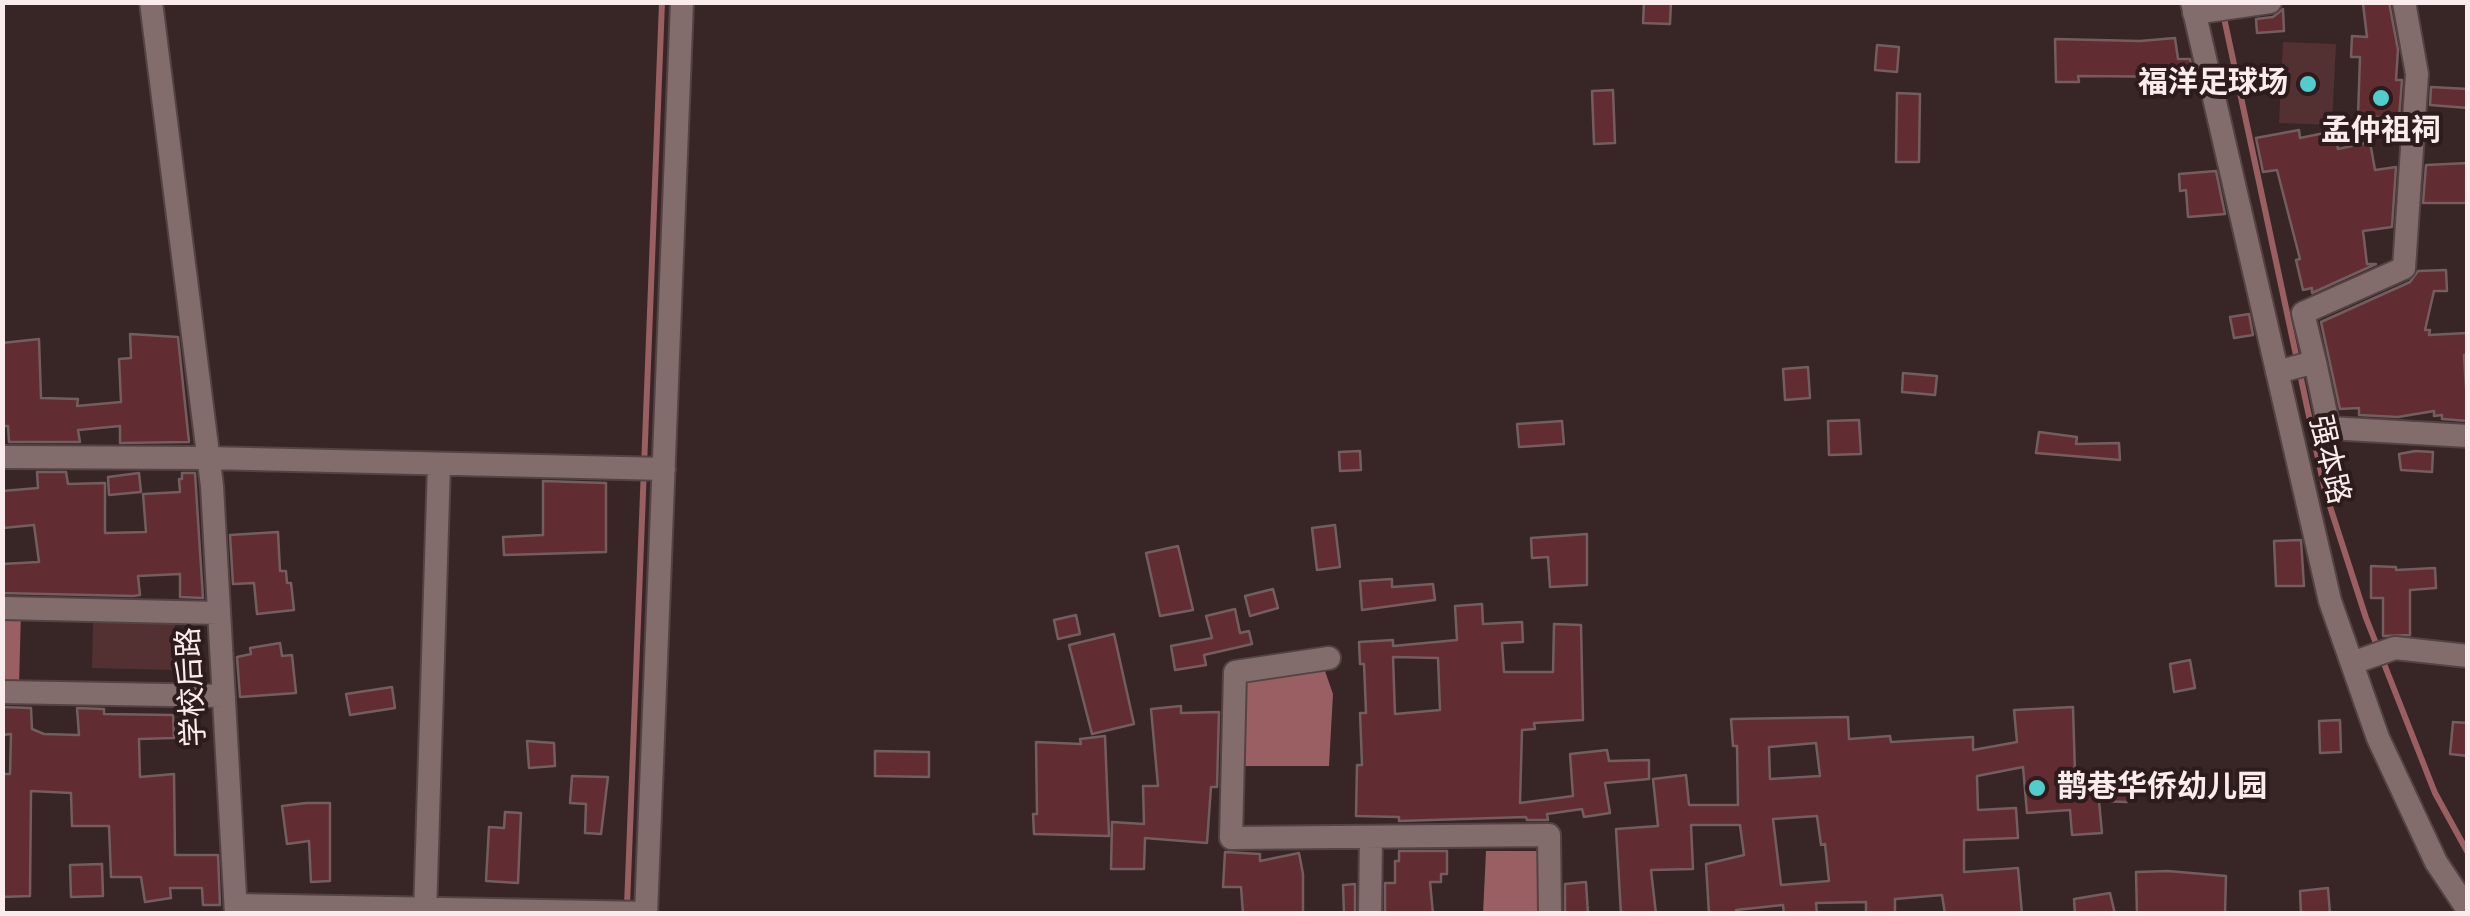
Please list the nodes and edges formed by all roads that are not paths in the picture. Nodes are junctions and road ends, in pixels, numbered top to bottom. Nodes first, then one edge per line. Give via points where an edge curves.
1 (151, 2) edge
2 (682, 2) edge
3 (2270, 2) edge
4 (2404, 2) edge
5 (2207, 8) edge
6 (2297, 367) junction
7 (2468, 436) edge
8 (2, 457) edge
9 (208, 458) junction
10 (439, 464) junction
11 (650, 469) junction
12 (2, 608) edge
13 (219, 613) junction
14 (2370, 656) junction
15 (2468, 656) edge
16 (1330, 658) dead end
17 (2, 692) edge
18 (224, 696) junction
19 (1371, 837) junction
20 (236, 909) edge
21 (2468, 910) edge
22 (425, 911) edge
23 (618, 912) edge
24 (634, 913) edge
25 (646, 913) edge
26 (1370, 914) edge
27 (1550, 914) edge

1 - 9 street, 学校后路
2 - 11 street
3 - 5 street
4 - 6 street via 2417,74 2404,268 2304,314
5 - 6 street, 强本路
6 - 7 street via 2329,428
6 - 14 street, 强本路 via 2330,601
8 - 9 street
9 - 10 street
9 - 13 street, 学校后路
10 - 11 street
10 - 22 street
11 - 25 street
12 - 13 street
13 - 18 street, 学校后路
14 - 15 street via 2395,648
14 - 21 street, 强本路 via 2386,756 2436,862
16 - 19 street via 1235,672 1231,838
17 - 18 street
18 - 20 street, 学校后路
19 - 26 street
19 - 27 street via 1550,835
20 - 22 street
22 - 23 street
23 - 24 street
24 - 25 street

